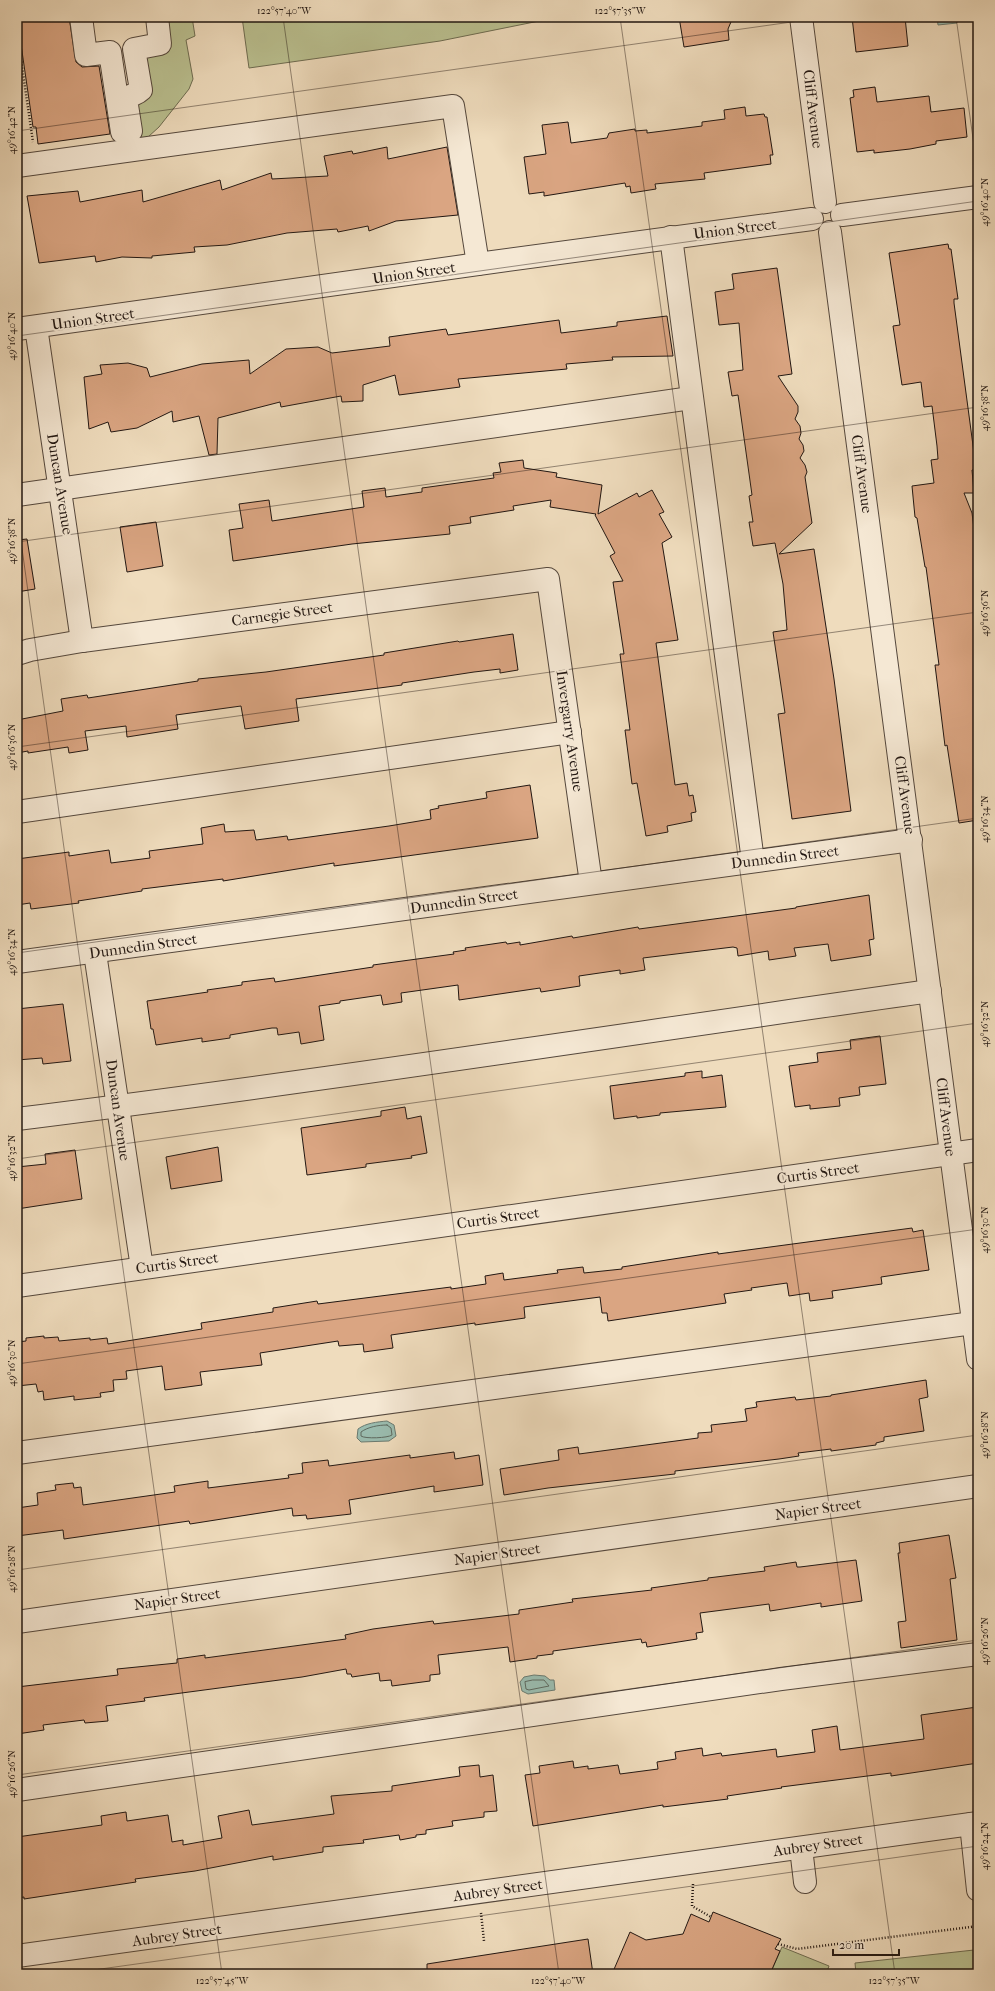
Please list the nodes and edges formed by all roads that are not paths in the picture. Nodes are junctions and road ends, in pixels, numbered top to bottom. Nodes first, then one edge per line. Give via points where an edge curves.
1 (81, 17) edge
2 (157, 17) edge
3 (801, 17) edge
4 (17, 166) edge
5 (978, 197) edge
6 (825, 202) junction
7 (812, 219) junction
8 (836, 223) junction
9 (671, 237) junction
10 (478, 264) junction
11 (26, 328) edge
12 (691, 398) junction
13 (61, 489) junction
14 (17, 495) edge
15 (548, 579) joint
16 (82, 641) junction
17 (17, 654) edge
18 (570, 732) junction
19 (17, 812) edge
20 (911, 840) junction
21 (753, 861) junction
22 (591, 884) junction
23 (95, 953) junction
24 (17, 962) edge
25 (930, 991) junction
26 (118, 1106) junction
27 (17, 1119) edge
28 (978, 1150) edge
29 (950, 1154) junction
30 (142, 1268) junction
31 (17, 1286) edge
32 (976, 1342) edge
33 (17, 1453) edge
34 (978, 1486) edge
35 (17, 1622) edge
36 (978, 1654) edge
37 (17, 1790) edge
38 (974, 1823) edge
39 (801, 1848) junction
40 (805, 1882) dead end
41 (978, 1890) edge
42 (17, 1956) edge

1 - 2 street via 86,55 110,52 122,132 131,131 126,99 141,90 134,49 160,44
3 - 6 street, Cliff Avenue
4 - 10 street via 453,106
5 - 8 street
6 - 7 street via 816,206
6 - 8 street via 834,204 840,211
7 - 8 street via 816,228 821,230
7 - 9 street, Union Street
8 - 20 street, Cliff Avenue
9 - 10 street, Union Street
9 - 12 street
10 - 11 street, Union Street
11 - 13 street, Duncan Avenue
12 - 13 street
12 - 21 street
13 - 14 street
13 - 16 street, Duncan Avenue
15 - 16 street, Carnegie Street
15 - 18 street, Invergarry Avenue
16 - 17 street, Carnegie Street
18 - 19 street
18 - 22 street, Invergarry Avenue
20 - 21 street, Dunnedin Street
20 - 25 street, Cliff Avenue
21 - 22 street, Dunnedin Street
22 - 23 street, Dunnedin Street
23 - 24 street, Dunnedin Street
23 - 26 street, Duncan Avenue
25 - 26 street
25 - 29 street, Cliff Avenue
26 - 27 street
26 - 30 street, Duncan Avenue
28 - 29 street, Curtis Street
29 - 30 street, Curtis Street
29 - 32 street, Cliff Avenue
30 - 31 street, Curtis Street
32 - 33 street
34 - 35 street, Napier Street
36 - 37 street via 641,1699
38 - 39 street, Aubrey Street
38 - 41 street
39 - 40 street
39 - 42 street, Aubrey Street

